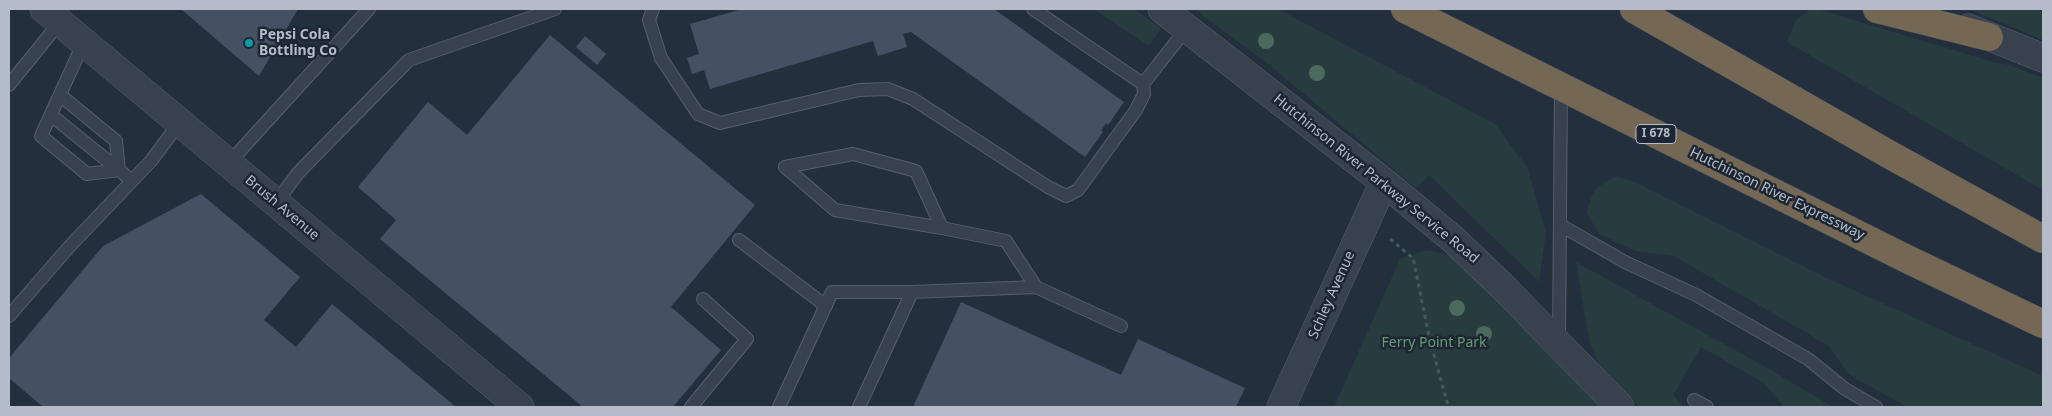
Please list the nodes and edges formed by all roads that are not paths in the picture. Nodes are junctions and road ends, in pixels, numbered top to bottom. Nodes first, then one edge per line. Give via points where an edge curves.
1 (369, 9) edge
2 (555, 9) edge
3 (653, 9) edge
4 (1033, 9) edge
5 (1162, 9) edge
6 (1405, 9) edge
7 (1634, 9) edge
8 (1877, 9) edge
9 (1925, 9) edge
10 (52, 16) edge
11 (1187, 28) junction
12 (1989, 37) junction
13 (84, 42) junction
14 (2043, 58) edge
15 (1143, 84) junction
16 (9, 85) edge
17 (1561, 86) junction
18 (60, 95) junction
19 (50, 115) junction
20 (180, 122) junction
21 (229, 163) junction
22 (119, 170) junction
23 (132, 181) junction
24 (1384, 182) junction
25 (276, 203) junction
26 (1560, 225) junction
27 (942, 228) junction
28 (2043, 239) edge
29 (739, 240) dead end
30 (1036, 286) junction
31 (912, 292) junction
32 (703, 299) dead end
33 (826, 306) junction
34 (9, 316) edge
35 (2043, 324) edge
36 (1121, 326) dead end
37 (1559, 344) junction
38 (1694, 400) dead end
39 (520, 407) edge
40 (691, 407) edge
41 (779, 407) edge
42 (860, 407) edge
43 (1281, 407) edge
44 (1620, 407) edge
45 (1707, 407) edge
46 (1876, 407) edge

1 - 21 lane
2 - 25 lane via 409,60 298,173
3 - 15 lane via 649,20 661,58 698,114 720,123 859,90 888,89 912,99 1066,196 1078,190 1136,110 1144,94
4 - 15 lane
5 - 11 street, Hutchinson River Parkway Service Road
6 - 17 highway, Hutchinson River Expressway / I 678
7 - 28 highway
8 - 12 highway
9 - 12 street
10 - 13 street, Brush Avenue
10 - 16 lane
11 - 15 lane
11 - 24 street, Hutchinson River Parkway Service Road
12 - 14 street
13 - 18 lane
13 - 20 street, Brush Avenue
17 - 26 lane
17 - 35 highway, Hutchinson River Expressway / I 678
18 - 19 lane
18 - 22 lane via 116,140
19 - 22 lane
19 - 22 lane via 40,136 87,174
20 - 21 street, Brush Avenue
20 - 23 lane via 152,161
21 - 25 street, Brush Avenue
22 - 23 lane
23 - 34 lane via 68,247
24 - 37 street, Hutchinson River Parkway Service Road via 1482,266
24 - 43 street, Schley Avenue
25 - 39 street, Brush Avenue
26 - 37 lane
26 - 46 lane via 1625,262 1696,294 1808,358 1845,389
27 - 27 lane via 835,210 785,167 853,154 916,171
27 - 30 lane via 1006,241
29 - 33 lane
30 - 31 lane
30 - 36 lane
31 - 33 lane via 832,292
31 - 42 lane
32 - 40 lane via 747,339
33 - 41 lane
37 - 44 street, Hutchinson River Parkway Service Road
38 - 45 lane

